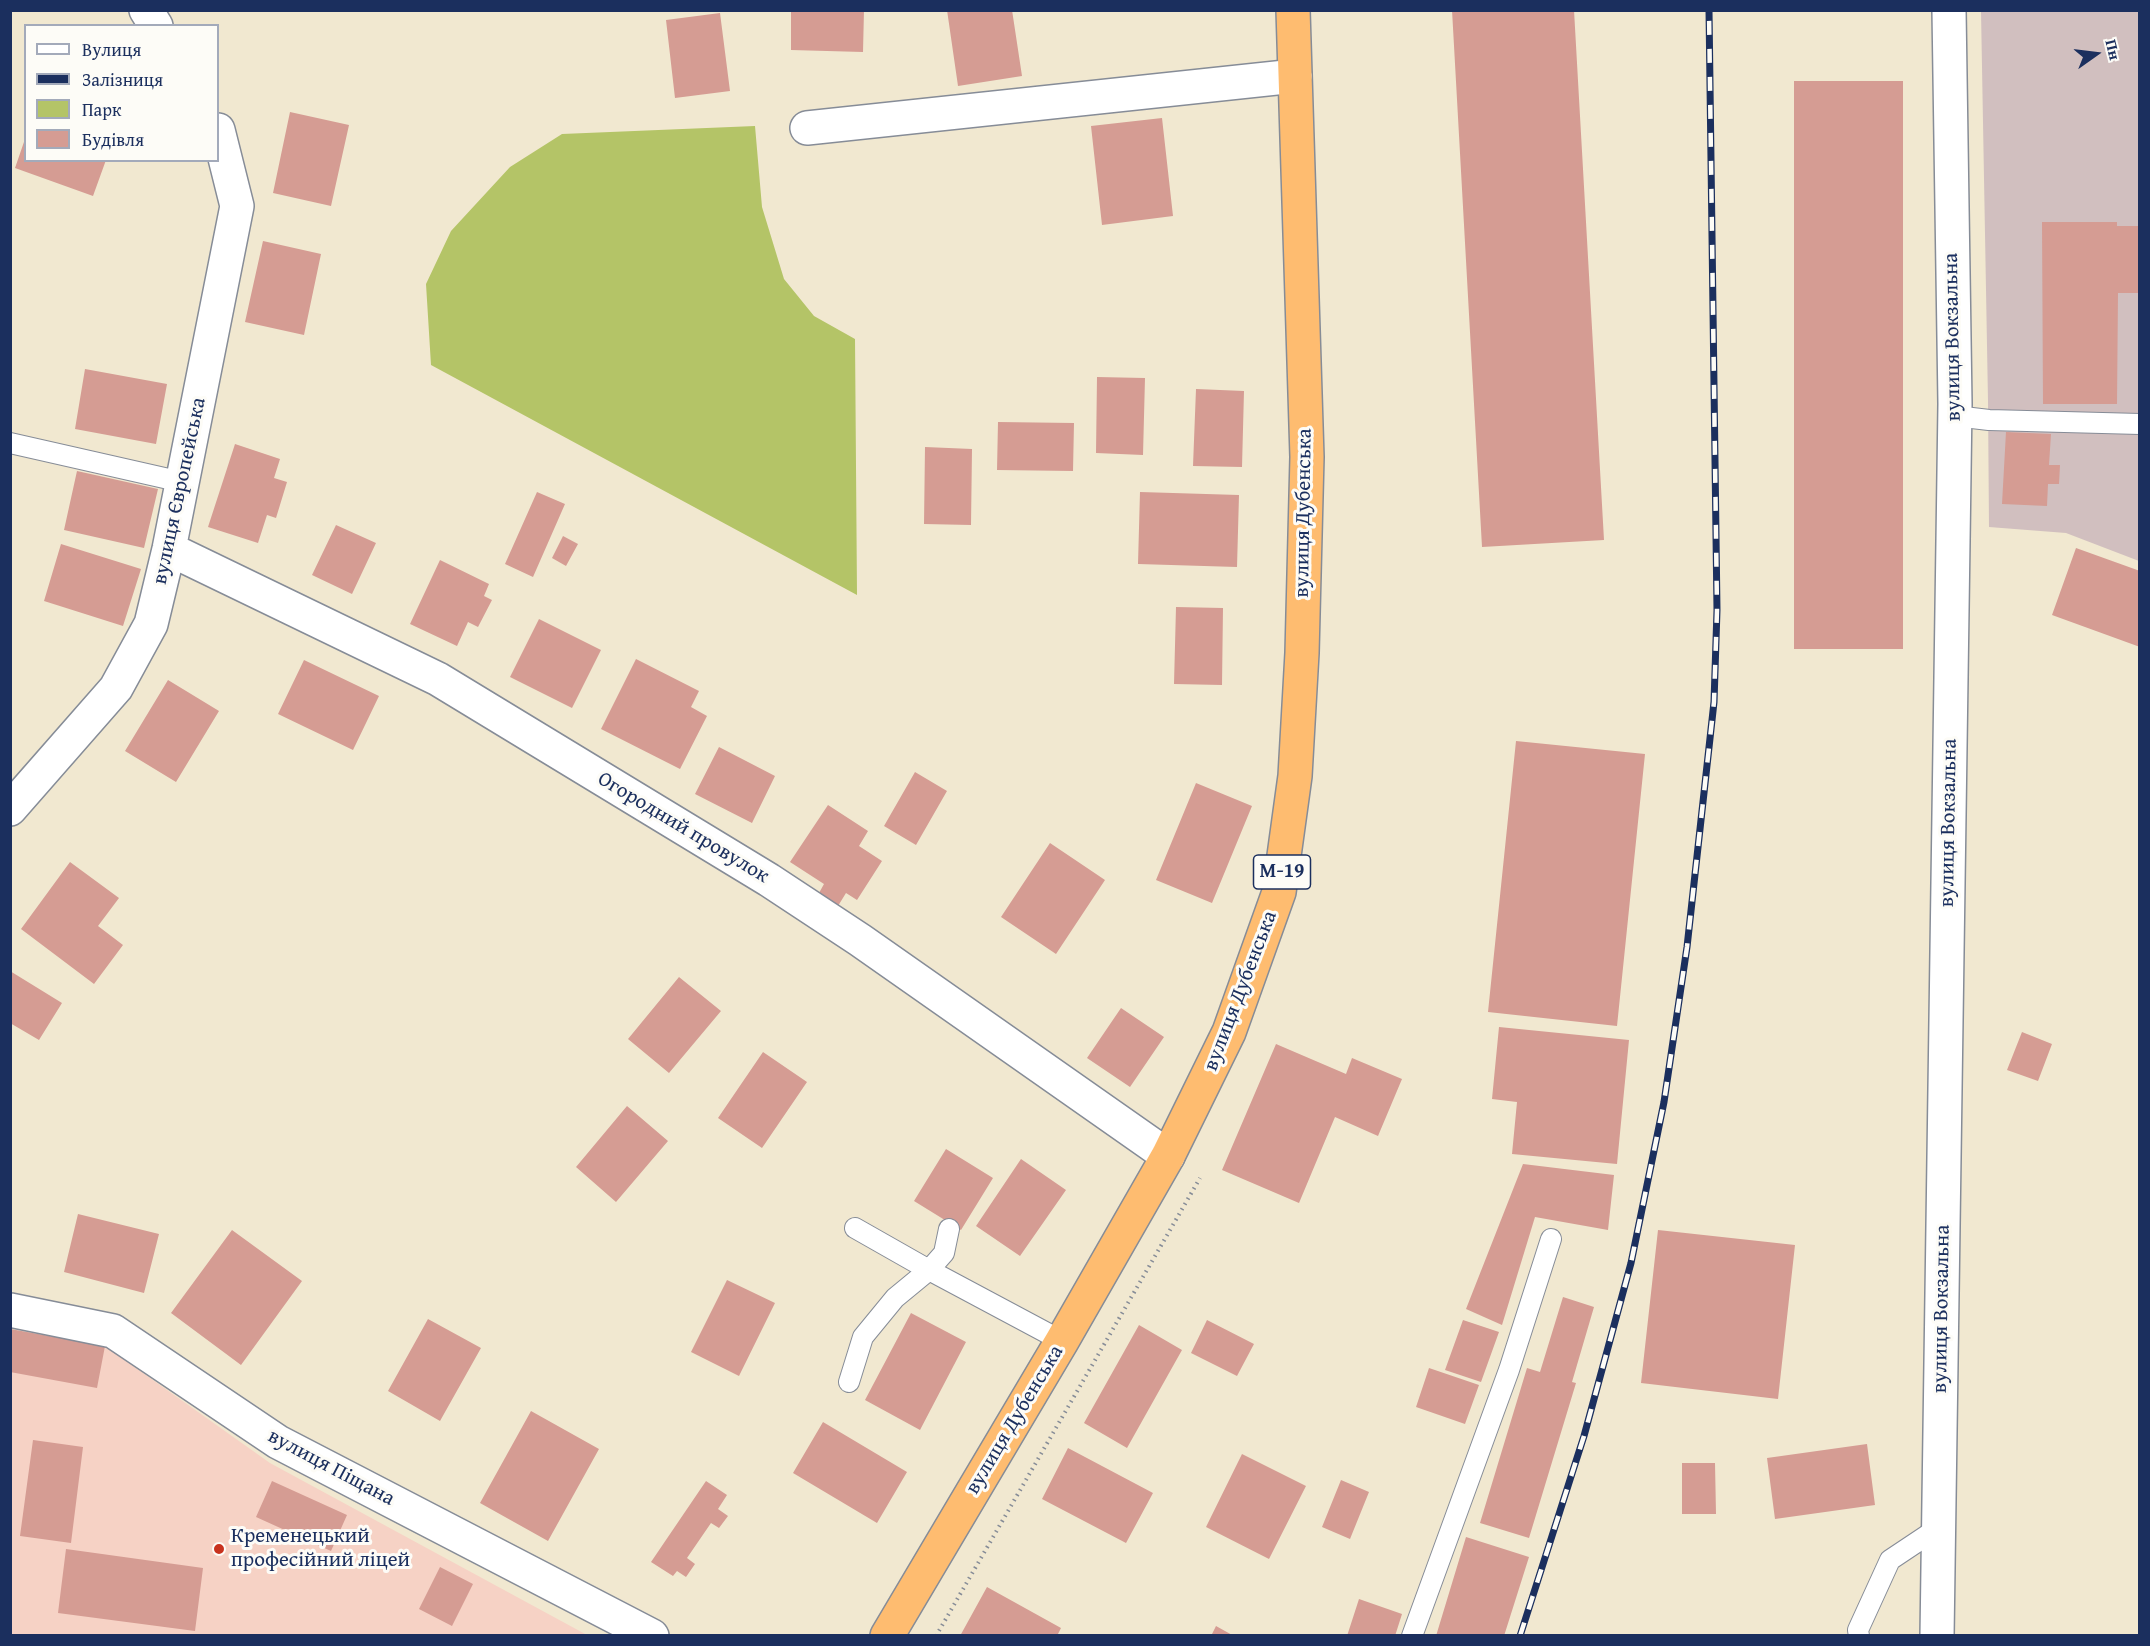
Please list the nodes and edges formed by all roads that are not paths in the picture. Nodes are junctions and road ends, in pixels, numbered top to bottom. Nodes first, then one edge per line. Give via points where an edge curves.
1 (146, 10) edge
2 (1293, 10) edge
3 (1949, 10) edge
4 (155, 24) edge
5 (1295, 76) junction
6 (807, 128) dead end
7 (219, 134) edge
8 (1955, 416) junction
9 (2139, 424) edge
10 (10, 443) edge
11 (182, 482) junction
12 (169, 549) junction
13 (10, 809) edge
14 (1168, 1156) junction
15 (855, 1228) dead end
16 (949, 1229) dead end
17 (1551, 1239) dead end
18 (929, 1270) junction
19 (10, 1310) edge
20 (1062, 1341) junction
21 (849, 1382) dead end
22 (1938, 1528) junction
23 (652, 1635) edge
24 (886, 1635) edge
25 (1412, 1635) edge
26 (1859, 1635) edge
27 (1937, 1635) edge

1 - 4 street
2 - 5 highway, вулиця Дубенська / М-19
3 - 8 street, вулиця Вокзальна
5 - 6 street
5 - 14 highway, вулиця Дубенська / М-19 via 1307,457 1295,776 1279,892 1229,1032
7 - 11 street, вулиця Європейська via 237,206
8 - 9 lane
8 - 22 street, вулиця Вокзальна
10 - 11 lane
11 - 12 street, вулиця Європейська
12 - 13 street, вулиця Європейська via 151,624 116,688
12 - 14 street, Огородний провулок via 438,679 759,874
14 - 20 highway, вулиця Дубенська / М-19
15 - 18 lane
16 - 18 lane via 944,1253
17 - 25 lane via 1509,1370
18 - 20 lane
18 - 21 lane via 895,1298 862,1338
19 - 23 street, вулиця Піщана via 113,1331 278,1442
20 - 24 highway, вулиця Дубенська / М-19
22 - 26 lane via 1890,1560
22 - 27 street, вулиця Вокзальна

